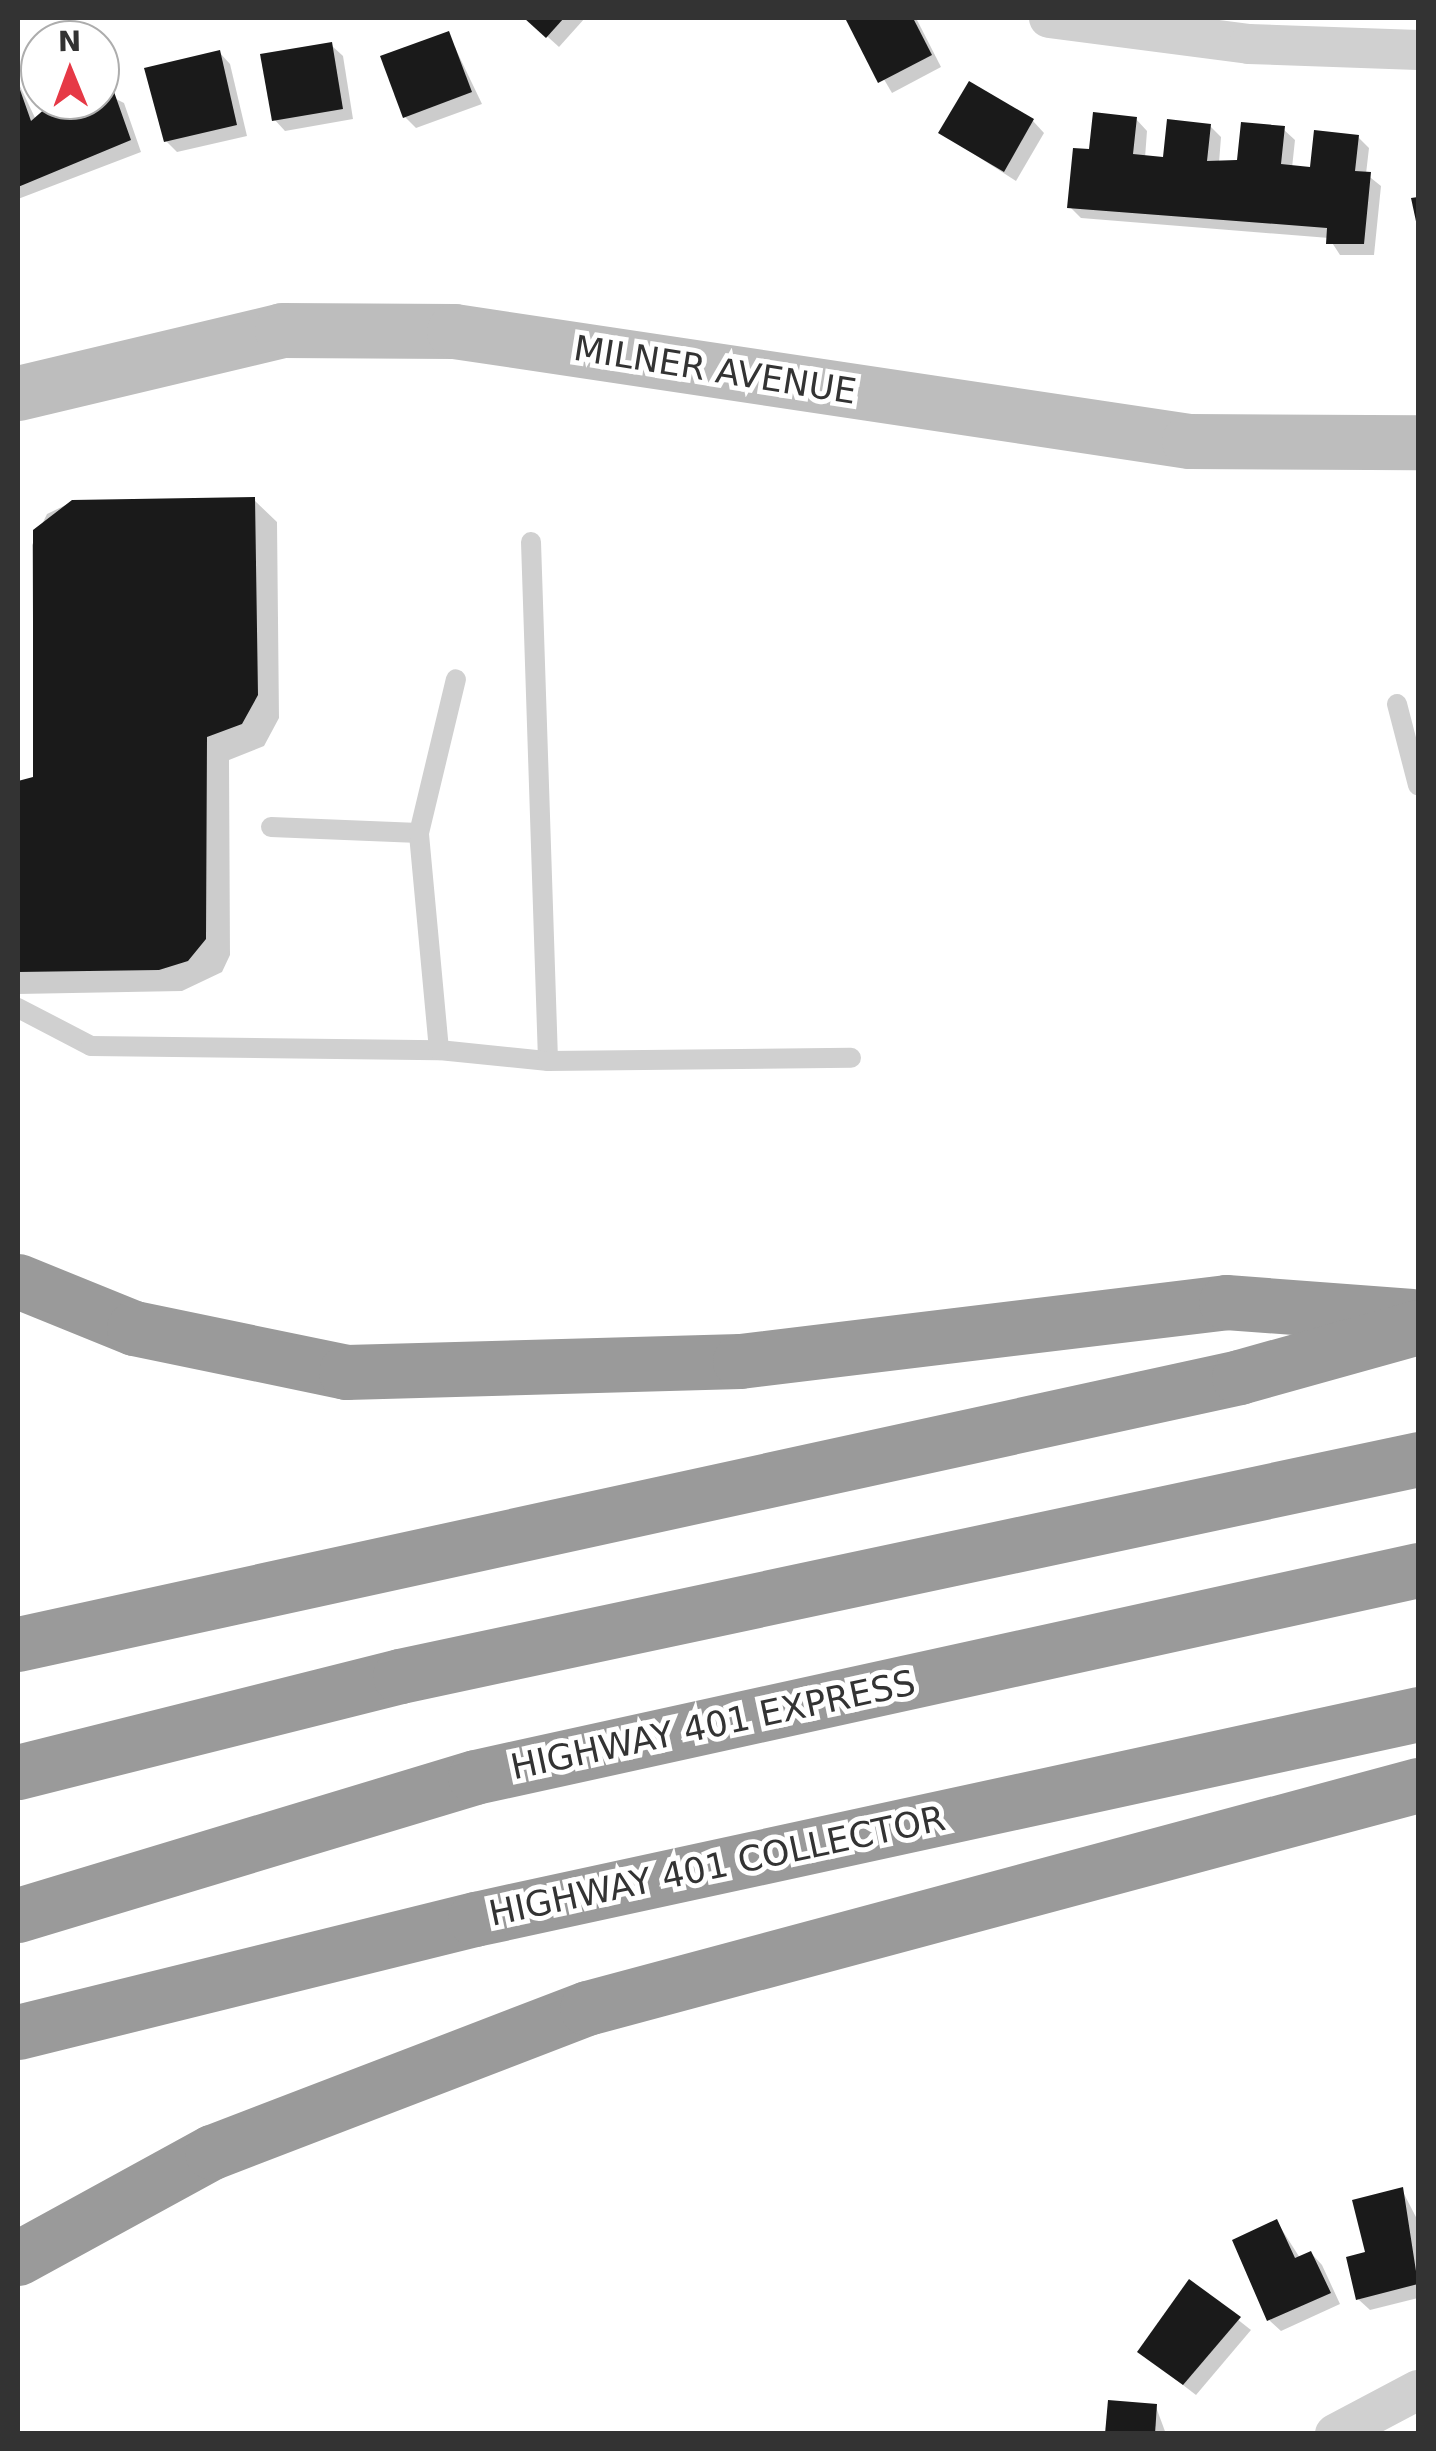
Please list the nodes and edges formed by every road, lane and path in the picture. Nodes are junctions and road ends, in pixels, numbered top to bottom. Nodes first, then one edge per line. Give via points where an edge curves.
1 (1049, 18) edge
2 (1418, 50) edge
3 (18, 394) edge
4 (1418, 442) edge
5 (531, 542) dead end
6 (456, 679) dead end
7 (1397, 704) dead end
8 (1418, 785) edge
9 (271, 827) dead end
10 (419, 833) junction
11 (18, 1008) edge
12 (440, 1050) junction
13 (851, 1058) dead end
14 (548, 1061) junction
15 (18, 1281) edge
16 (1418, 1317) edge
17 (1418, 1327) edge
18 (1418, 1459) edge
19 (1418, 1570) edge
20 (18, 1644) edge
21 (1418, 1714) edge
22 (18, 1772) edge
23 (1418, 1785) edge
24 (18, 1915) edge
25 (18, 2032) edge
26 (18, 2258) edge
27 (1418, 2390) edge
28 (1335, 2434) edge

1 - 2 street via 1250,44
3 - 4 main road, MILNER AVENUE via 282,330 454,331 1189,441
5 - 14 lane
6 - 10 lane
7 - 8 lane
9 - 10 lane
10 - 12 lane
11 - 12 lane via 90,1046
12 - 14 lane
13 - 14 lane
15 - 16 highway via 134,1328 346,1372 740,1361 1226,1302
17 - 20 highway via 1238,1377
18 - 22 highway via 419,1672
19 - 24 highway, HIGHWAY 401 EXPRESS via 475,1778
21 - 25 highway, HIGHWAY 401 COLLECTOR via 475,1919
23 - 26 highway via 587,2008 212,2152
27 - 28 street

